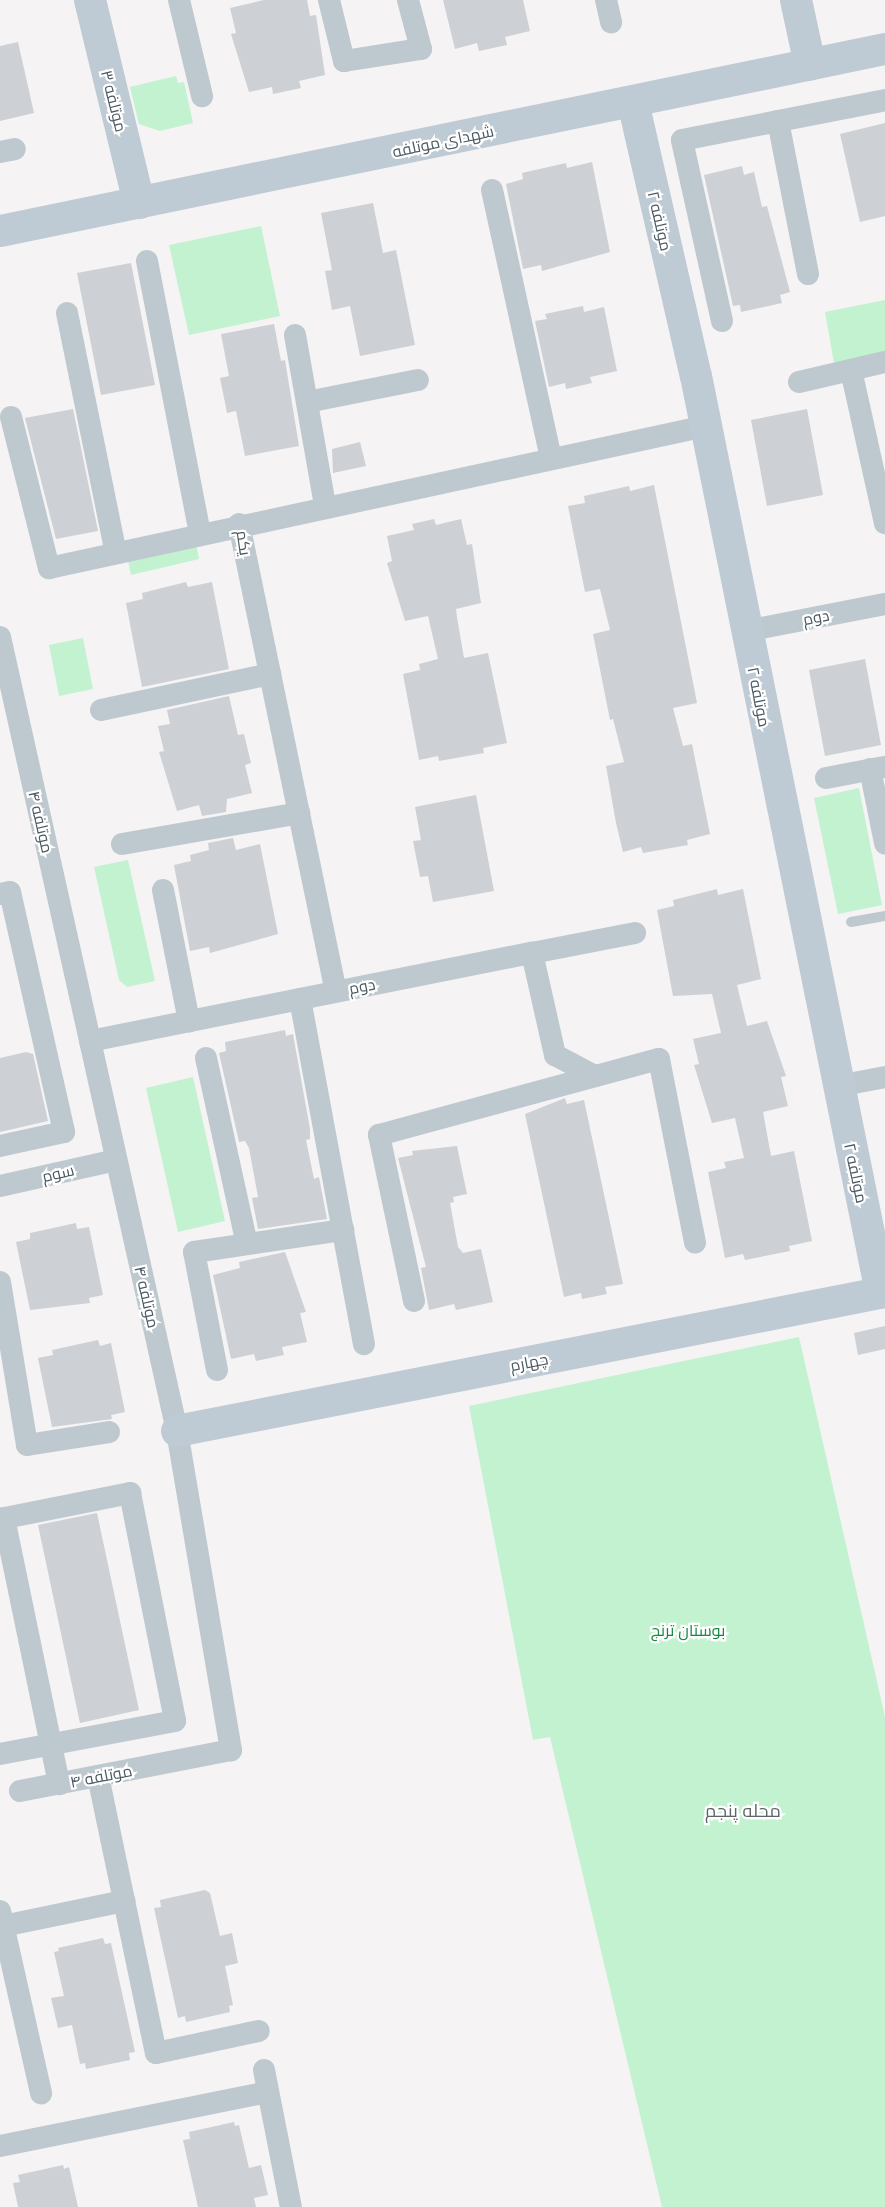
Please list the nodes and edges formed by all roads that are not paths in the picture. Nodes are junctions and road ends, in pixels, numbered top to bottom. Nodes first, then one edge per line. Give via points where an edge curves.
1 (90, 0) edge
2 (179, 0) edge
3 (329, 0) edge
4 (408, 0) edge
5 (606, 0) edge
6 (796, 0) edge
7 (611, 22) dead end
8 (885, 49) edge
9 (810, 65) junction
10 (202, 96) dead end
11 (885, 100) edge
12 (633, 102) junction
13 (778, 121) junction
14 (492, 190) dead end
15 (139, 203) junction
16 (0, 231) edge
17 (147, 261) dead end
18 (808, 274) dead end
19 (67, 313) dead end
20 (722, 321) dead end
21 (295, 335) dead end
22 (885, 362) edge
23 (851, 370) junction
24 (418, 380) dead end
25 (799, 382) dead end
26 (307, 402) junction
27 (11, 417) dead end
28 (706, 426) junction
29 (550, 459) junction
30 (325, 506) junction
31 (885, 523) edge
32 (239, 524) junction
33 (200, 533) junction
34 (116, 553) junction
35 (884, 610) edge
36 (746, 631) junction
37 (0, 637) edge
38 (270, 674) junction
39 (101, 710) dead end
40 (877, 768) edge
41 (826, 778) dead end
42 (299, 813) junction
43 (885, 843) edge
44 (122, 844) dead end
45 (163, 890) dead end
46 (0, 894) edge
47 (885, 916) edge
48 (851, 922) dead end
49 (635, 933) dead end
50 (532, 953) junction
51 (336, 991) junction
52 (300, 999) junction
53 (189, 1021) junction
54 (90, 1041) junction
55 (206, 1058) dead end
56 (595, 1076) junction
57 (885, 1077) edge
58 (838, 1086) junction
59 (0, 1146) edge
60 (116, 1160) junction
61 (0, 1186) edge
62 (343, 1230) junction
63 (696, 1242) dead end
64 (247, 1244) junction
65 (0, 1282) edge
66 (883, 1292) edge
67 (414, 1301) dead end
68 (364, 1344) dead end
69 (217, 1370) dead end
70 (177, 1431) junction
71 (109, 1432) dead end
72 (2, 1519) edge
73 (50, 1745) junction
74 (0, 1754) edge
75 (98, 1776) junction
76 (59, 1784) junction
77 (20, 1791) dead end
78 (124, 1901) junction
79 (2, 1919) edge
80 (7, 1979) edge
81 (259, 2031) dead end
82 (41, 2093) dead end
83 (0, 2146) edge
84 (291, 2207) edge

1 - 15 street, موتلفه ۳
2 - 10 street
3 - 4 street via 344,61 421,49
5 - 7 street
6 - 9 street
8 - 9 street, شهدای موتلفه
9 - 12 street, شهدای موتلفه
11 - 13 street
12 - 15 street, شهدای موتلفه
12 - 28 street, موتلفه ۲
13 - 18 street
13 - 20 street via 682,140
14 - 29 street
15 - 16 street, شهدای موتلفه
17 - 33 street
19 - 34 street
21 - 26 street
22 - 23 street
23 - 25 street
23 - 31 street
24 - 26 street
26 - 30 street
27 - 34 street via 49,568
28 - 29 street, یکم
28 - 36 street, موتلفه ۲
29 - 30 street, یکم
30 - 32 street, یکم
32 - 33 street
32 - 38 street, یکم
33 - 34 street
35 - 36 street, دوم
36 - 58 street, موتلفه ۲
37 - 54 street, موتلفه ۴
38 - 39 street
38 - 42 street, یکم
40 - 41 street
40 - 43 street
42 - 44 street
42 - 51 street, یکم
45 - 53 street
46 - 59 street via 10,892 64,1132
47 - 48 lane
49 - 50 street, دوم
50 - 51 street, دوم
50 - 56 street via 555,1054
51 - 52 street, دوم
52 - 53 street, دوم
52 - 62 street
53 - 54 street, دوم
54 - 60 street, موتلفه ۴
55 - 64 street
56 - 63 street via 659,1059
56 - 67 street via 379,1135
57 - 58 street
58 - 66 street, موتلفه ۲
60 - 61 street, سوم
60 - 70 street, موتلفه ۴
62 - 64 street
62 - 68 street
64 - 69 street via 194,1252
65 - 71 street via 27,1445
66 - 70 street, چهارم
70 - 75 street, موتلفه ۴ via 231,1750
72 - 73 street
72 - 73 street via 130,1493 175,1721
73 - 74 street
73 - 76 street
75 - 76 street, موتلفه ۴
75 - 78 street
76 - 77 street, موتلفه ۴
78 - 79 street
78 - 81 street via 156,2052
79 - 80 street
80 - 82 street
83 - 84 street via 266,2081

